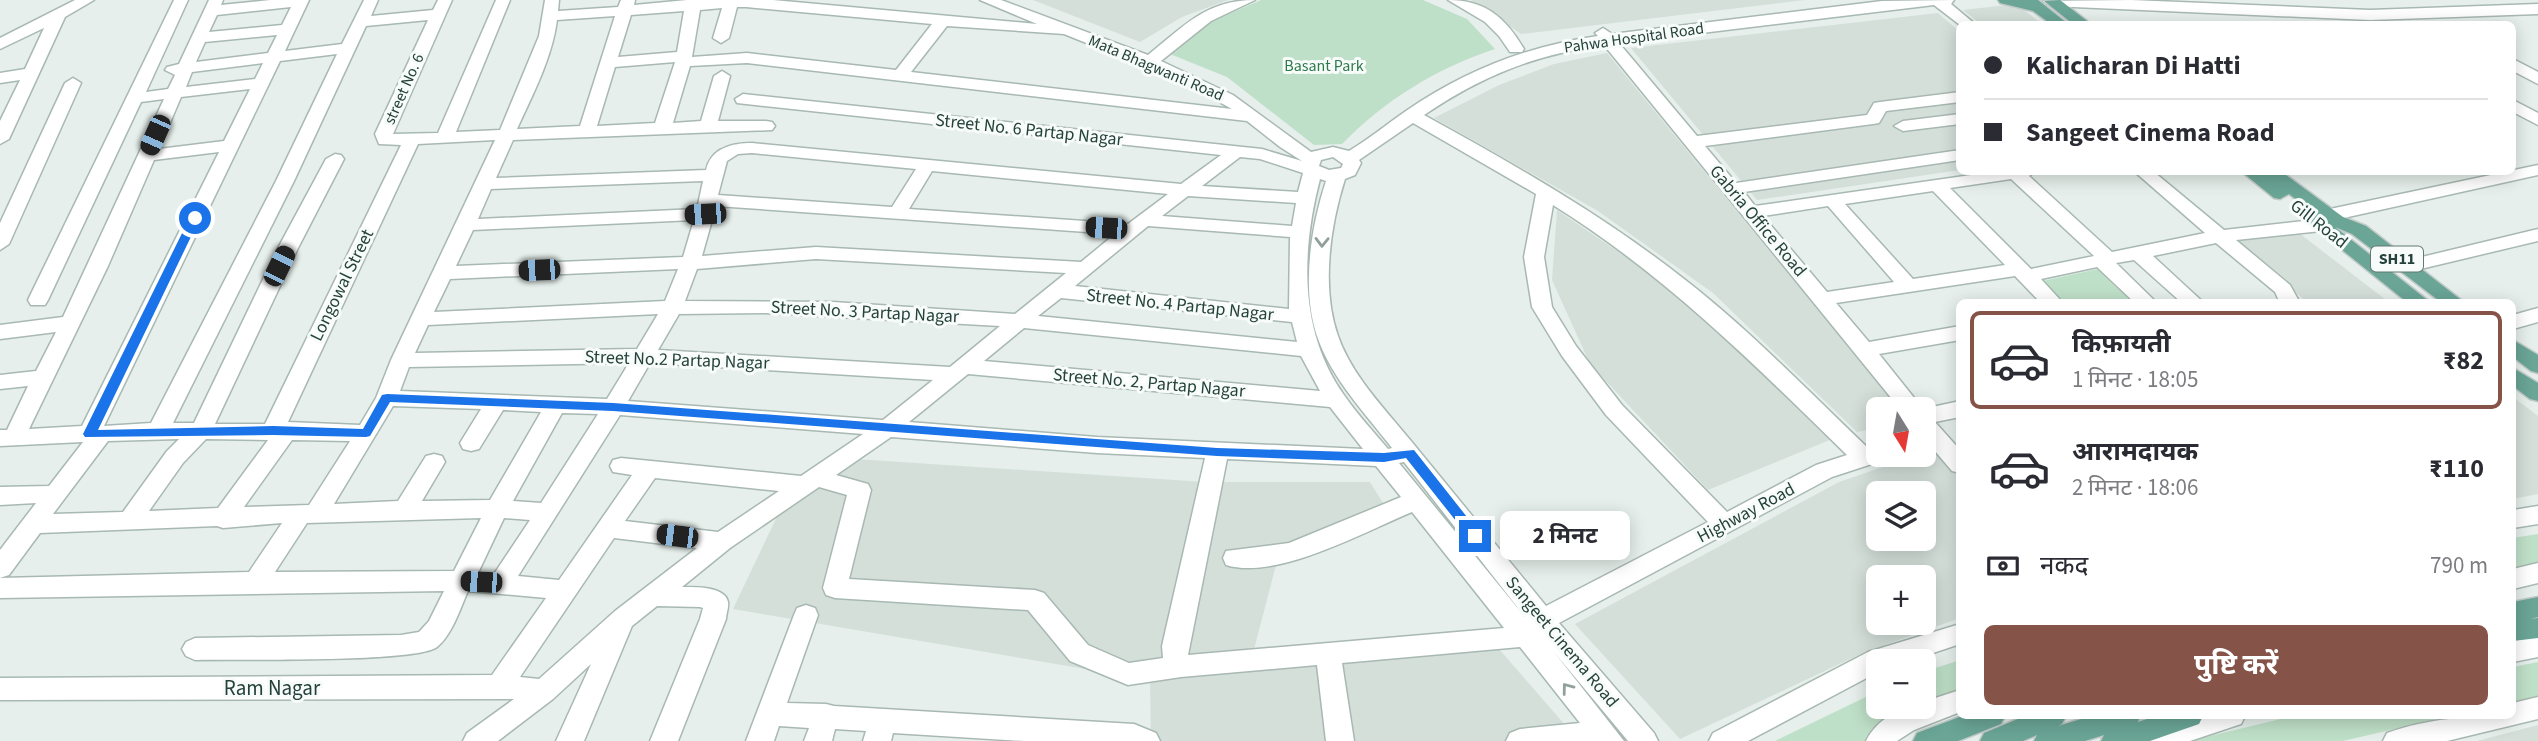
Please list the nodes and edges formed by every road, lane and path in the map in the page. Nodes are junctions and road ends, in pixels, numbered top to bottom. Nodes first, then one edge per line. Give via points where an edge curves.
1 (87, 0) edge
2 (181, 0) edge
3 (302, 0) edge
4 (371, 0) edge
5 (503, 0) edge
6 (987, 0) edge
7 (1010, 0) edge
8 (1248, 0) edge
9 (1455, 0) edge
10 (1887, 0) edge
11 (1947, 0) edge
12 (2005, 0) edge
13 (2358, 0) edge
14 (2408, 0) edge
15 (2461, 0) edge
16 (2511, 0) edge
17 (732, 1) edge
18 (1938, 1) edge
19 (2042, 2) edge
20 (694, 3) edge
21 (2161, 4) edge
22 (213, 5) edge
23 (442, 5) edge
24 (626, 6) edge
25 (2207, 6) edge
26 (550, 8) edge
27 (2535, 12) edge
28 (2270, 13) edge
29 (2331, 13) junction
30 (2482, 13) junction
31 (2430, 14) junction
32 (58, 15) junction
33 (2379, 18) edge
34 (943, 20) junction
35 (1964, 21) edge
36 (2070, 21) edge
37 (2077, 21) edge
38 (2221, 21) edge
39 (2242, 21) edge
40 (2343, 21) edge
41 (2442, 21) edge
42 (362, 22) junction
43 (289, 29) junction
44 (1063, 30) junction
45 (1606, 37) junction
46 (198, 38) junction
47 (721, 38) dead end
48 (0, 44) edge
49 (43, 47) junction
50 (348, 48) junction
51 (1516, 49) junction
52 (0, 54) edge
53 (275, 57) junction
54 (683, 59) junction
55 (1152, 59) junction
56 (610, 63) junction
57 (184, 68) junction
58 (31, 73) junction
59 (147, 73) junction
60 (722, 76) dead end
61 (899, 77) junction
62 (0, 78) edge
63 (73, 83) dead end
64 (261, 83) junction
65 (173, 93) junction
66 (134, 98) junction
67 (1956, 98) edge
68 (743, 99) dead end
69 (783, 104) junction
70 (6, 114) edge
71 (1411, 115) junction
72 (1256, 117) junction
73 (1956, 119) edge
74 (708, 126) junction
75 (766, 126) junction
76 (1903, 126) dead end
77 (662, 129) junction
78 (587, 132) junction
79 (508, 134) junction
80 (445, 137) junction
81 (0, 139) edge
82 (412, 139) junction
83 (1693, 142) junction
84 (230, 145) junction
85 (748, 148) junction
86 (1237, 151) junction
87 (146, 156) junction
88 (1956, 156) edge
89 (335, 159) dead end
90 (1315, 161) junction
91 (1342, 162) junction
92 (927, 165) junction
93 (2538, 170) edge
94 (712, 175) junction
95 (2001, 175) edge
96 (2023, 175) edge
97 (2148, 175) edge
98 (2256, 175) edge
99 (2276, 175) edge
100 (484, 184) junction
101 (1937, 185) junction
102 (1731, 189) junction
103 (1183, 190) junction
104 (1546, 191) junction
105 (1304, 198) junction
106 (1832, 200) junction
107 (706, 207) junction
108 (898, 212) junction
109 (1751, 212) junction
110 (2334, 224) junction
111 (466, 225) junction
112 (1138, 225) junction
113 (1299, 232) junction
114 (2538, 235) edge
115 (2220, 236) junction
116 (0, 244) edge
117 (2138, 253) junction
118 (2105, 260) junction
119 (691, 262) junction
120 (2408, 267) junction
121 (1085, 268) junction
122 (2023, 272) junction
123 (443, 273) junction
124 (1907, 285) junction
125 (1058, 291) junction
126 (1822, 299) junction
127 (2049, 299) edge
128 (2143, 299) edge
129 (2190, 299) edge
130 (2288, 299) edge
131 (2417, 299) edge
132 (2437, 299) edge
133 (2450, 299) edge
134 (38, 300) dead end
135 (673, 306) junction
136 (2538, 315) edge
137 (1302, 317) junction
138 (421, 319) junction
139 (1020, 321) junction
140 (2516, 321) edge
141 (70, 323) junction
142 (0, 332) edge
143 (1956, 334) edge
144 (1309, 350) junction
145 (1864, 350) junction
146 (644, 356) junction
147 (401, 360) junction
148 (958, 370) junction
149 (43, 377) junction
150 (2516, 377) edge
151 (0, 382) edge
152 (2538, 394) edge
153 (1902, 397) edge
154 (387, 398) junction
155 (1336, 400) junction
156 (496, 403) junction
157 (555, 406) junction
158 (613, 407) junction
159 (1956, 410) edge
160 (1936, 415) edge
161 (888, 428) junction
162 (280, 430) junction
163 (158, 431) junction
164 (201, 431) junction
165 (366, 433) junction
166 (95, 434) junction
167 (7, 437) edge
168 (1941, 440) edge
169 (471, 443) dead end
170 (1866, 451) edge
171 (1217, 452) junction
172 (1409, 453) junction
173 (1384, 458) junction
174 (1866, 458) edge
175 (1956, 460) edge
176 (434, 462) dead end
177 (621, 466) dead end
178 (649, 469) junction
179 (809, 481) junction
180 (55, 494) junction
181 (0, 496) edge
182 (1417, 500) junction
183 (497, 509) junction
184 (405, 510) junction
185 (545, 512) junction
186 (307, 515) junction
187 (2538, 515) edge
188 (223, 519) junction
189 (2516, 519) edge
190 (128, 522) junction
191 (32, 524) junction
192 (1724, 524) junction
193 (608, 528) junction
194 (722, 542) junction
195 (1235, 558) dead end
196 (0, 572) edge
197 (2538, 573) edge
198 (2516, 578) edge
199 (461, 580) junction
200 (256, 582) junction
201 (500, 583) junction
202 (566, 590) junction
203 (652, 596) junction
204 (2538, 607) edge
205 (2516, 611) edge
206 (806, 615) dead end
207 (624, 618) junction
208 (1535, 628) junction
209 (2538, 628) edge
210 (2516, 631) edge
211 (1956, 635) edge
212 (2538, 646) edge
213 (195, 649) dead end
214 (2516, 650) edge
215 (1328, 654) junction
216 (1181, 666) junction
217 (499, 686) junction
218 (0, 689) edge
219 (544, 691) junction
220 (2538, 708) edge
221 (2516, 713) edge
222 (771, 714) junction
223 (826, 715) junction
224 (1956, 719) edge
225 (1959, 719) edge
226 (1998, 719) edge
227 (2118, 719) edge
228 (2181, 719) edge
229 (2223, 719) edge
230 (2491, 719) edge
231 (1980, 720) edge
232 (880, 730) edge
233 (945, 732) edge
234 (1015, 734) edge
235 (1091, 737) edge
236 (1606, 737) edge
237 (477, 741) edge
238 (570, 741) edge
239 (664, 741) edge
240 (760, 741) edge
241 (818, 741) edge
242 (1146, 741) edge
243 (1340, 741) edge
244 (1520, 741) edge
245 (1644, 741) edge
246 (1723, 741) edge
247 (1880, 741) edge
248 (1927, 741) edge
249 (2048, 741) edge
250 (2115, 741) edge
251 (2154, 741) edge
252 (2397, 741) edge

1 - 32 street
2 - 59 street
3 - 22 street
3 - 43 street
4 - 42 street
5 - 80 street
6 - 44 street, Mata Bhagwanti Road
7 - 55 street
8 - 55 street via 1194,23
9 - 51 street via 1504,29
10 - 45 street, Pahwa Hospital Road
11 - 18 street, Pahwa Hospital Road
12 - 19 main road
13 - 33 street
14 - 31 street
15 - 30 street
16 - 27 street
17 - 20 street
17 - 34 street
17 - 47 street
18 - 35 street
18 - 45 street, Pahwa Hospital Road
19 - 21 street
19 - 36 main road
20 - 24 street
20 - 54 street
21 - 25 street
21 - 37 street
22 - 46 street
23 - 42 street
23 - 82 street, street No. 6 via 383,138
24 - 26 street
24 - 56 street
25 - 28 street
25 - 38 street
26 - 79 street via 547,37
27 - 30 street
28 - 29 street
28 - 39 street
29 - 33 street
29 - 40 street
30 - 31 street
31 - 33 street
31 - 41 street
32 - 48 street
32 - 49 street
34 - 44 street
34 - 61 street
42 - 50 street
43 - 46 street
43 - 53 street
44 - 55 street, Mata Bhagwanti Road
45 - 51 street, Pahwa Hospital Road
45 - 71 street, Pahwa Hospital Road via 1493,68
45 - 83 street, Gabria Office Road
46 - 57 street
49 - 52 street
49 - 58 street
50 - 53 street
50 - 163 street
51 - 91 street, Pahwa Hospital Road via 1430,86
53 - 57 street
53 - 64 street
54 - 56 street
54 - 61 street via 747,58
54 - 77 street
55 - 72 street, Mata Bhagwanti Road
55 - 90 street via 1235,89
56 - 78 street
57 - 59 street
57 - 65 street
58 - 62 street
58 - 70 street
59 - 66 street
60 - 74 street
61 - 72 street
63 - 116 street
64 - 65 street
64 - 84 street
65 - 66 street
65 - 87 street
66 - 134 street
67 - 83 street via 1880,107 1873,119
68 - 69 street, Street No. 6 Partap Nagar
69 - 75 street
69 - 86 street, Street No. 6 Partap Nagar
70 - 81 street
71 - 91 street, Pahwa Hospital Road
71 - 104 street
72 - 90 street, Mata Bhagwanti Road via 1286,145
73 - 76 street
74 - 75 street
74 - 77 street
75 - 85 street
77 - 78 street
78 - 79 street
79 - 80 street, street No. 6
79 - 100 street
80 - 82 street, street No. 6
82 - 162 street, Longowal Street
83 - 102 street, Gabria Office Road
84 - 87 street
84 - 166 street
85 - 92 street
85 - 94 street via 726,152
86 - 90 street, Street No. 6 Partap Nagar
86 - 103 street
87 - 141 street
88 - 102 street
89 - 164 street
90 - 91 street via 1324,175
90 - 105 street, Sangeet Cinema Road
91 -> 172 street, Sangeet Cinema Road via 1322,225 1321,306 1327,333 1356,387
92 - 103 street
92 - 108 street
93 - 110 street
94 - 100 street
94 - 107 street
95 - 101 street
96 - 118 street
97 - 115 street
98 - 110 main road, Gill Road / SH11
99 - 110 main road, Gill Road / SH11
100 - 111 street
101 - 106 street
101 - 122 street
102 - 109 street, Gabria Office Road
103 - 105 street
103 - 112 street
104 - 170 street via 1653,265
104 - 192 street via 1534,257 1542,307 1614,410
105 - 113 street, Sangeet Cinema Road
106 - 109 street
106 - 124 street
107 - 108 street
107 - 111 street
107 - 119 street
108 - 112 street
109 - 126 street, Gabria Office Road
110 - 115 street
110 - 120 main road, Gill Road / SH11 via 2359,230
110 - 131 main road, Gill Road / SH11
110 - 132 main road
111 - 123 street
112 - 113 street
112 - 121 street
113 - 137 street, Sangeet Cinema Road
114 - 120 street
115 - 117 street
115 - 130 street via 2283,289
117 - 118 street
117 - 129 street
118 - 122 street
118 - 128 street
119 - 121 street via 816,253
119 - 123 street
119 - 135 street
120 - 133 main road, Gill Road / SH11
121 - 125 street
122 - 124 street
122 - 127 street
123 - 138 street
124 - 126 street
125 - 137 street, Street No. 4 Partap Nagar
125 - 139 street
126 - 145 street, Gabria Office Road
135 - 138 street, Street No. 3 Partap Nagar
135 - 139 street, Street No. 3 Partap Nagar via 817,308
135 - 146 street
136 - 140 street
137 - 144 street, Sangeet Cinema Road
138 - 147 street
139 - 144 street, Street No. 3 Partap Nagar
139 - 148 street
141 - 142 street
141 - 149 street
143 - 145 street
144 - 155 street, Sangeet Cinema Road
145 - 153 street, Gabria Office Road
146 - 147 street, Street No.2 Partap Nagar
146 - 148 street, Street No.2 Partap Nagar
146 - 158 street
147 - 154 street
148 - 155 street, Street No. 2, Partap Nagar
148 - 161 street
149 - 151 street
149 - 167 street
150 - 152 main road
154 - 156 street
154 - 165 street
155 - 173 street, Sangeet Cinema Road
156 - 157 street
156 - 169 street
157 - 158 street
157 - 183 street
158 - 161 street
158 - 185 street
159 - 160 street
161 - 171 street
161 - 179 street
162 - 164 street
162 - 165 street
162 - 188 street, Longowal Street
163 - 164 street
163 - 166 street
164 - 190 street via 175,457
165 - 186 street
166 - 167 street
166 - 180 street
168 - 175 street
171 - 173 street
171 - 216 street via 1175,646
172 - 173 street
172 - 208 street, Sangeet Cinema Road
173 - 182 street, Sangeet Cinema Road
174 - 192 street, Highway Road via 1824,471
176 - 184 street
177 - 178 street
178 - 179 street
178 - 193 street
179 - 194 street
179 - 216 street via 860,490 835,589 1035,600 1079,653 1128,674
180 - 181 street
180 - 191 street
182 - 195 street via 1292,552
182 - 208 street, Sangeet Cinema Road
183 - 184 street
183 - 185 street
183 - 199 street
184 - 186 street
185 - 201 street
186 - 188 street
186 - 200 street
187 - 189 street
188 - 190 street
190 - 191 street
191 - 196 street
192 - 208 street, Highway Road
193 - 194 street
193 - 202 street
194 - 203 street
196 - 200 street
197 - 198 street
199 - 200 street
199 - 201 street
199 - 213 street via 433,636 421,643
201 - 202 street
202 - 217 street
203 - 207 street
203 - 239 street via 702,597 715,600 716,609
204 - 205 main road
206 - 222 street
207 - 219 street
207 - 238 street
208 - 215 street
236 -> 208 street, Sangeet Cinema Road
208 - 245 street, Sangeet Cinema Road
209 - 210 main road
211 - 246 street via 1877,660
212 - 214 street
215 - 216 street
215 - 243 street
217 - 218 street, Ram Nagar
217 - 219 street, Ram Nagar
219 - 237 street
220 - 221 street
222 - 223 street
222 - 240 street
223 - 232 street
223 - 241 street
224 - 247 street via 1916,717 1884,733
225 - 231 street
226 - 231 main road
227 - 249 main road
228 - 250 main road
229 - 251 street
230 - 252 street
231 - 248 main road
232 - 233 street
233 - 234 street
234 - 235 street
235 - 242 street via 1134,736
236 - 244 street

